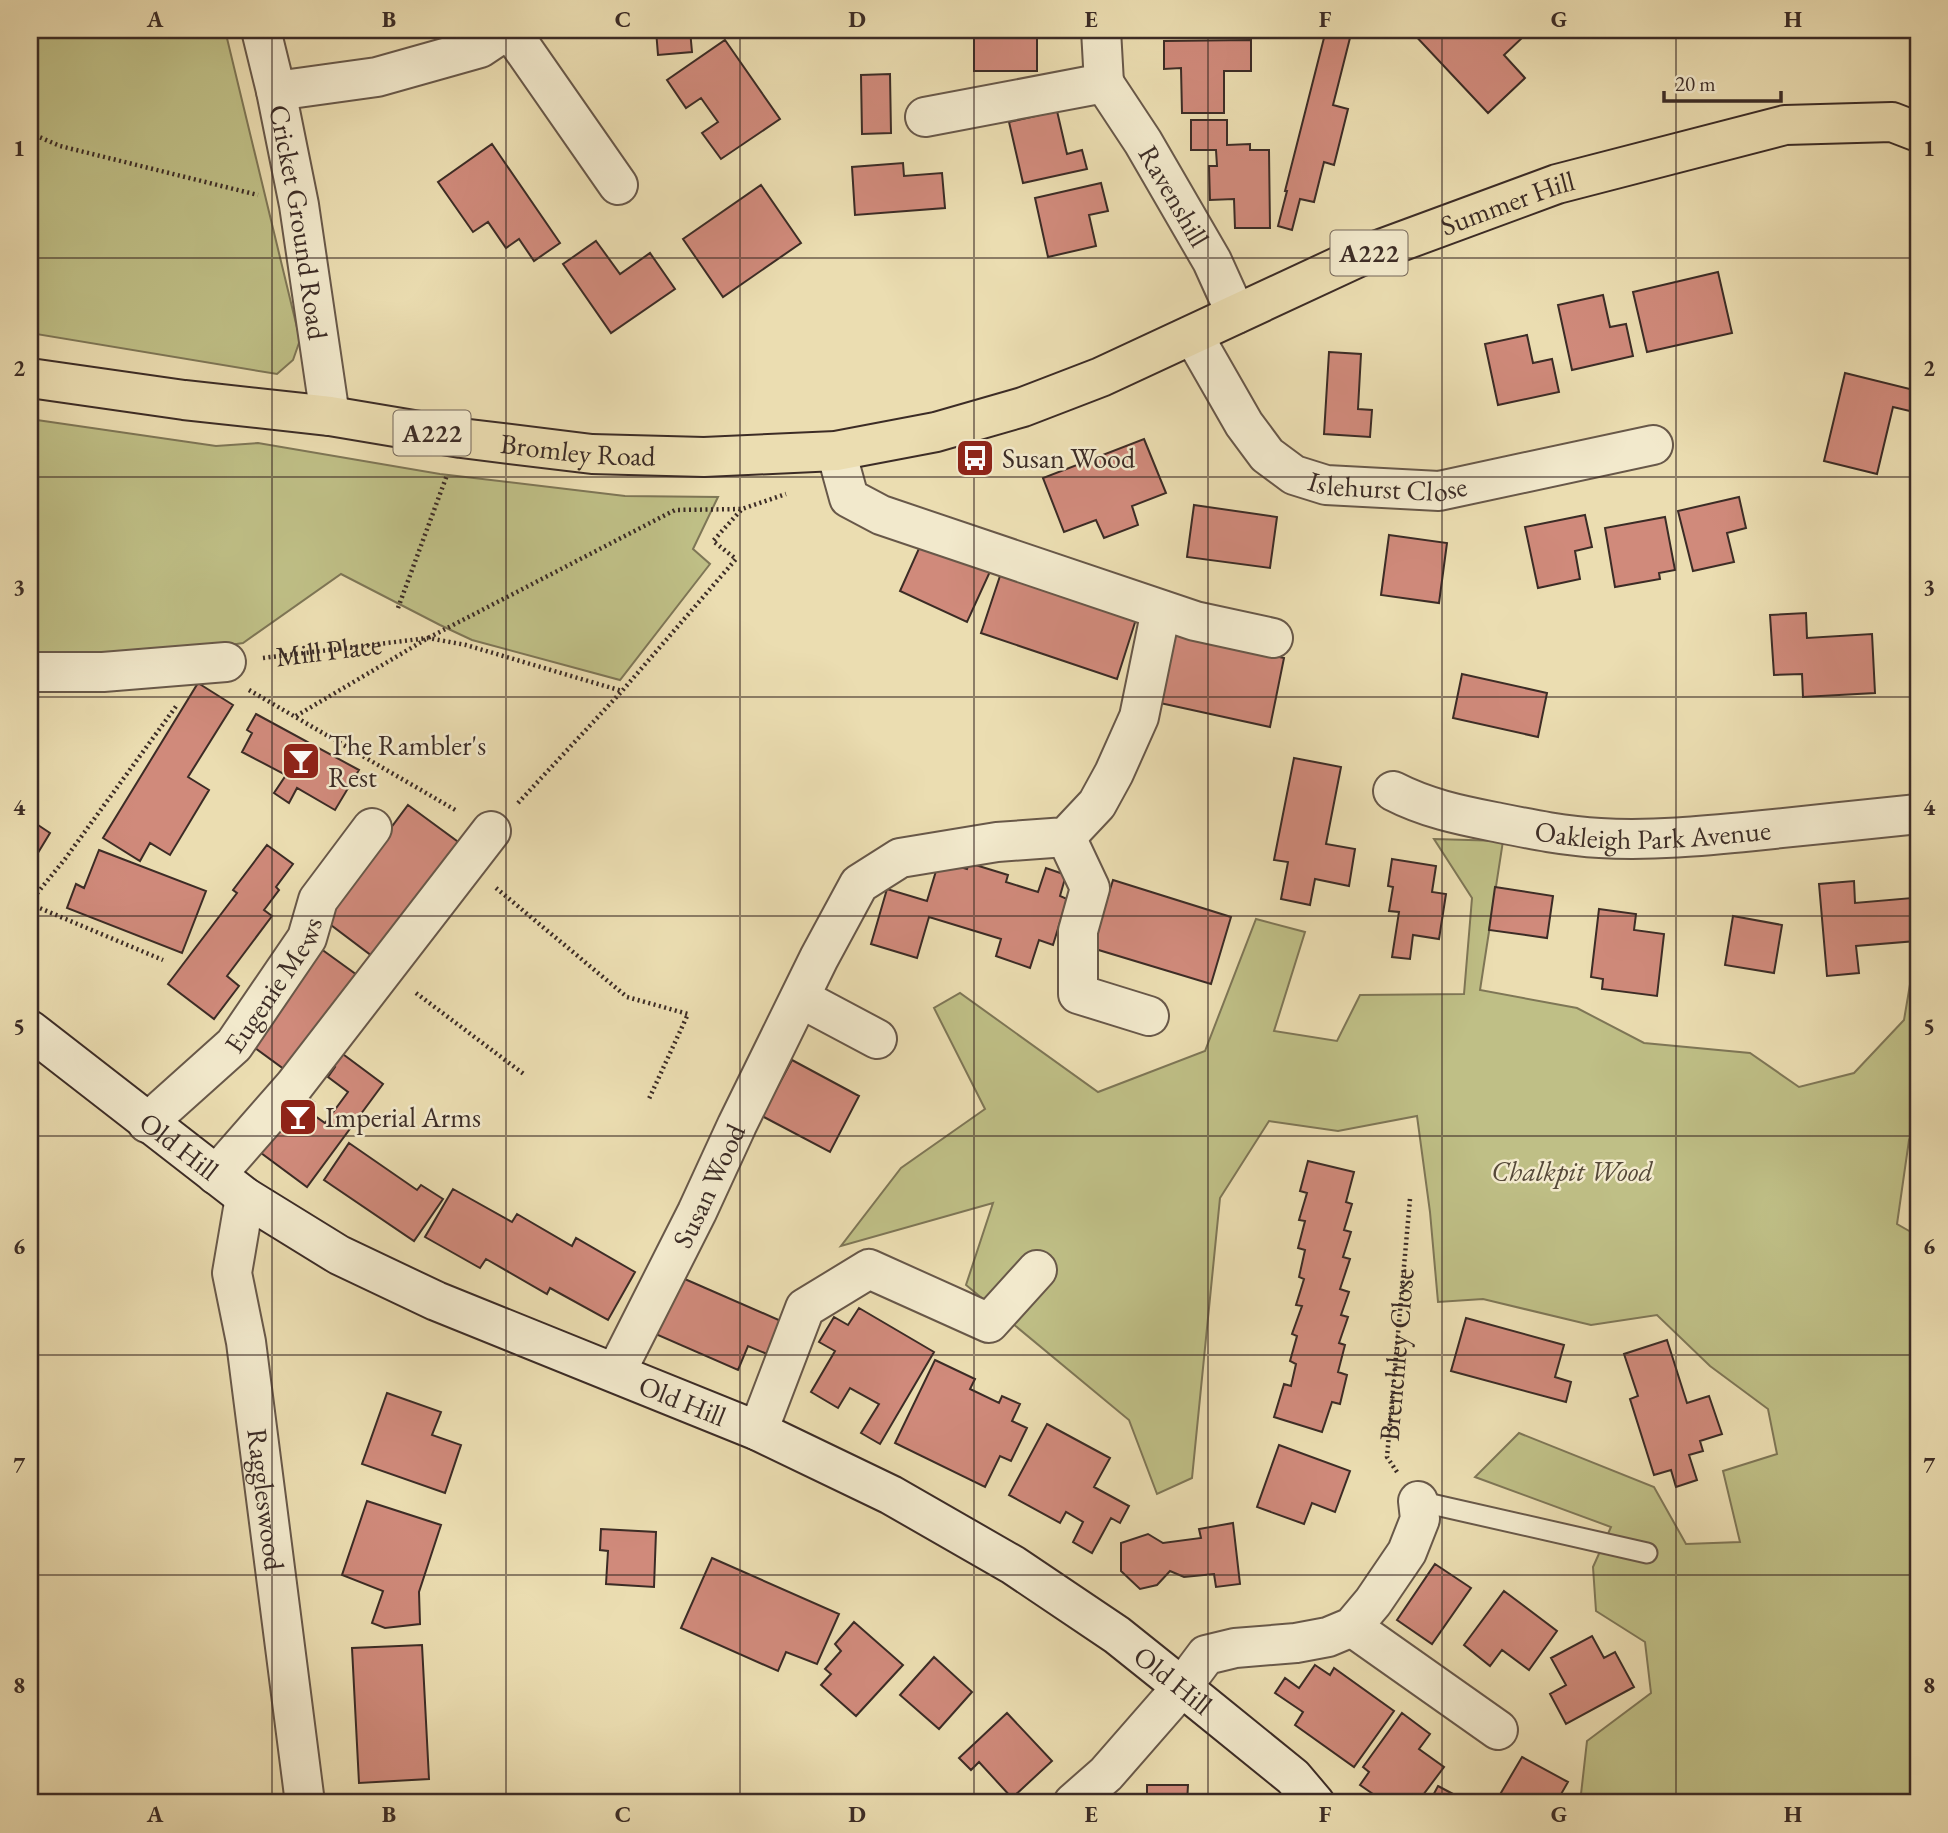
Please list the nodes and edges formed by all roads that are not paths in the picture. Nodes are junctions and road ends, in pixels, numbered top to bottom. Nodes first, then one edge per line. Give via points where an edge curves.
1 (261, 30) edge
2 (508, 30) edge
3 (1101, 30) edge
4 (1104, 83) junction
5 (276, 90) junction
6 (925, 117) dead end
7 (1918, 132) edge
8 (618, 185) dead end
9 (1236, 314) junction
10 (1193, 335) junction
11 (30, 377) edge
12 (330, 416) junction
13 (1653, 445) dead end
14 (841, 469) junction
15 (1161, 610) junction
16 (1273, 638) dead end
17 (30, 672) edge
18 (233, 673) road end
19 (1393, 792) dead end
20 (1918, 814) edge
21 (373, 828) dead end
22 (491, 831) road end
23 (1066, 837) junction
24 (800, 998) junction
25 (1149, 1016) dead end
26 (30, 1030) edge
27 (877, 1039) dead end
28 (147, 1123) junction
29 (230, 1186) junction
30 (1037, 1270) dead end
31 (616, 1372) junction
32 (758, 1431) junction
33 (1418, 1501) joint
34 (1647, 1553) dead end
35 (1352, 1626) junction
36 (1182, 1687) junction
37 (1498, 1730) dead end
38 (306, 1803) edge
39 (1073, 1803) edge
40 (1315, 1803) edge

1 - 5 street, Cricket Ground Road
2 - 5 street via 480,48 377,77
2 - 8 street
3 - 4 street
4 - 6 street
4 - 9 street, Ravenshill via 1212,261
5 - 12 street, Cricket Ground Road via 299,205
7 - 9 main road, Summer Hill / A222 via 1892,122 1785,125 1557,184 1359,257
9 - 10 main road, Summer Hill / A222
10 - 13 street, Islehurst Close via 1267,455 1294,475 1326,485 1439,491
10 - 14 main road, Summer Hill / A222 via 1023,407 936,432
11 - 12 main road, Bromley Road / A222
12 - 14 main road, Bromley Road / A222 via 461,438 606,454
14 - 15 street via 849,498 881,515
15 - 16 street
15 - 23 street via 1139,717 1097,804
17 - 18 street
19 - 20 street, Oakleigh Park Avenue via 1455,814 1602,838 1717,834
21 - 28 street, Eugenie Mews via 318,900 307,938 234,1045
22 - 29 street via 294,1086
23 - 24 street, Susan Wood via 997,842 900,858 859,884
23 - 25 street via 1090,888 1078,931 1078,994
24 - 27 street
24 - 31 street, Susan Wood
26 - 28 street, Old Hill
28 - 29 street, Old Hill
29 - 31 street, Old Hill via 339,1255 411,1290
29 - 38 street, Raggleswood via 232,1273 246,1342
30 - 32 street via 989,1323 869,1269 805,1308
31 - 32 street, Old Hill
32 - 36 street, Old Hill via 891,1495 1013,1565 1116,1635
33 - 34 lane
33 - 35 street via 1420,1519 1407,1552
35 - 36 street via 1328,1637 1206,1655
35 - 37 street
36 - 39 street via 1106,1774
36 - 40 street, Old Hill via 1293,1777

